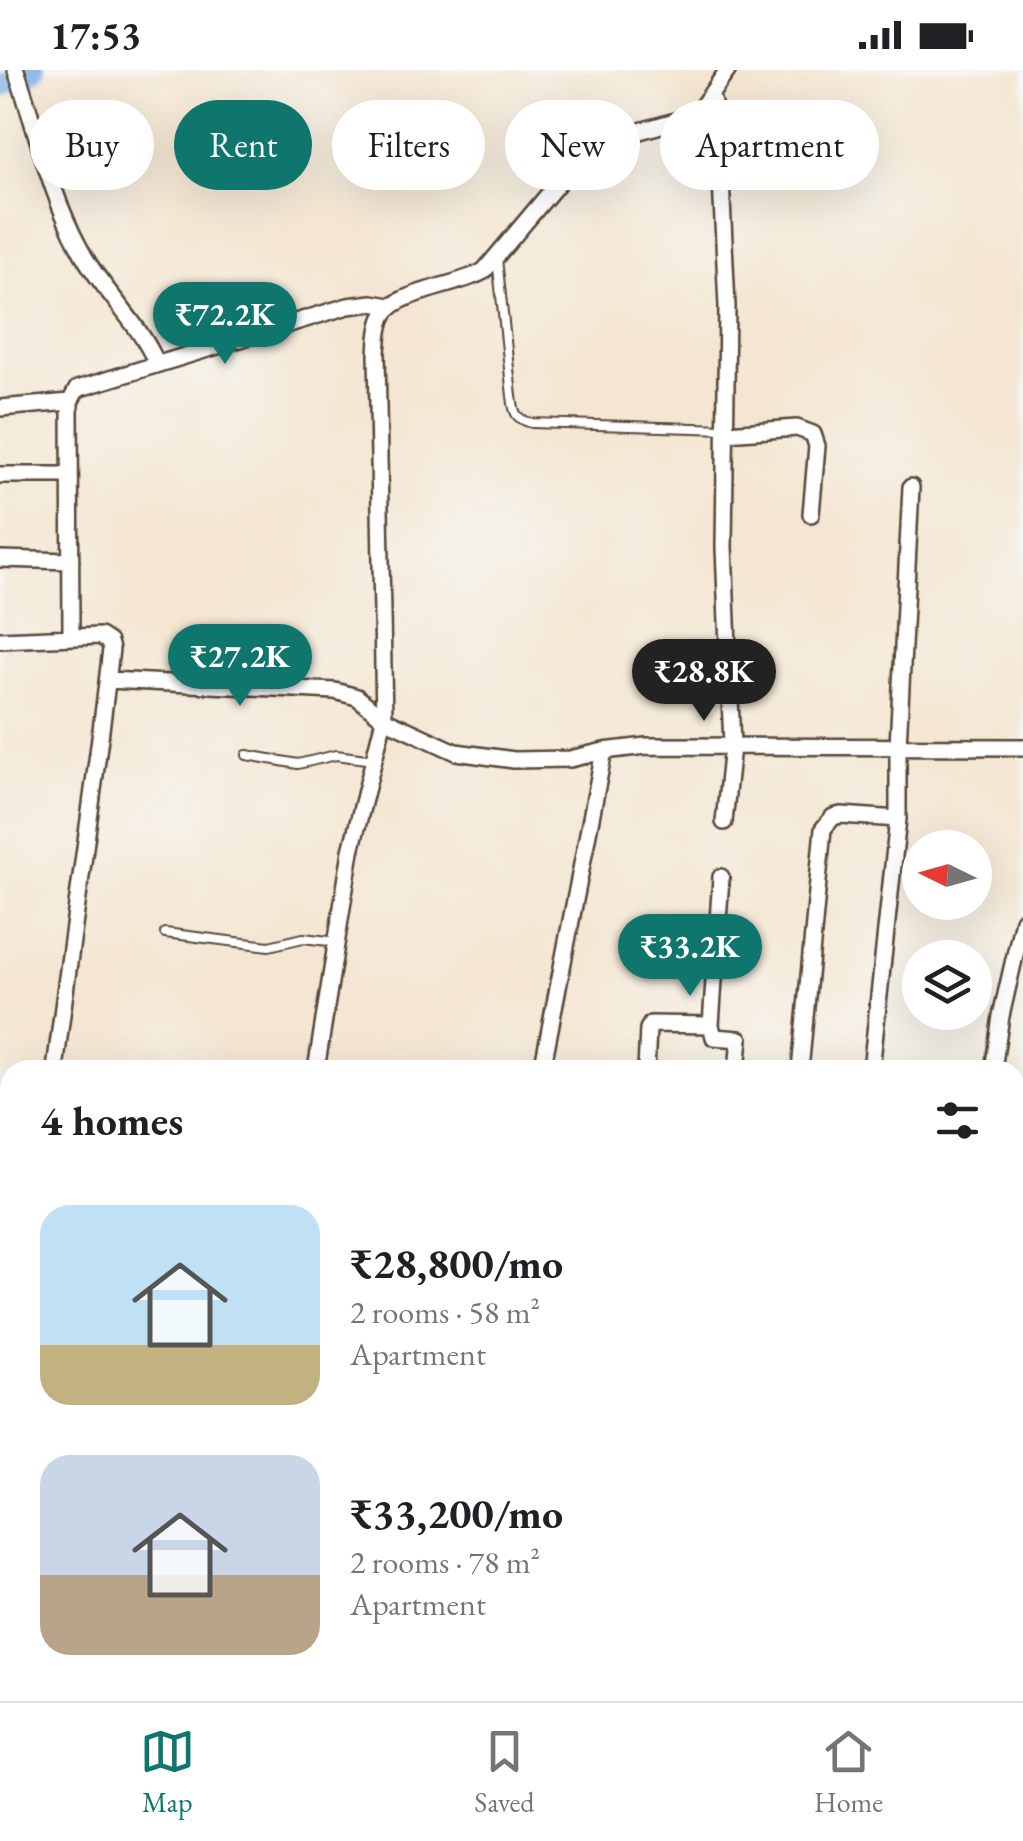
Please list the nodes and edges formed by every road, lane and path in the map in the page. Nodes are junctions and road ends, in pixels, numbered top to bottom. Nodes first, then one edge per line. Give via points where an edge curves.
1 (16, 70) edge
2 (728, 70) edge
3 (711, 96) junction
4 (497, 257) junction
5 (390, 306) junction
6 (157, 364) junction
7 (70, 402) junction
8 (0, 408) edge
9 (726, 431) junction
10 (0, 475) edge
11 (70, 475) junction
12 (911, 487) dead end
13 (811, 514) dead end
14 (0, 559) edge
15 (70, 561) junction
16 (71, 637) junction
17 (0, 640) edge
18 (108, 680) junction
19 (384, 720) junction
20 (732, 746) junction
21 (898, 746) junction
22 (1023, 747) edge
23 (604, 750) junction
24 (247, 756) dead end
25 (374, 760) junction
26 (898, 819) junction
27 (724, 822) dead end
28 (721, 877) dead end
29 (1023, 920) edge
30 (164, 933) dead end
31 (337, 942) junction
32 (711, 1025) junction
33 (55, 1060) edge
34 (318, 1060) edge
35 (544, 1060) edge
36 (646, 1060) edge
37 (738, 1060) edge
38 (801, 1060) edge
39 (873, 1060) edge
40 (995, 1060) edge

1 - 6 street via 81,252 140,328
2 - 3 street
3 - 4 street via 690,118 580,156
3 - 9 street via 727,306
4 - 5 street via 470,279
4 - 9 lane via 514,414 520,420
5 - 6 street via 365,304 304,318
5 - 19 street via 377,353
6 - 7 street via 76,389
7 - 8 street
7 - 11 street
9 - 13 street via 797,428 813,434
9 - 20 street
10 - 11 street
11 - 15 street
12 - 21 street
14 - 15 street
15 - 16 street
16 - 17 street
16 - 18 street via 109,642
18 - 19 street via 335,691 357,696
18 - 33 street
19 - 23 street via 456,752 514,760 570,759
19 - 25 street
20 - 21 street
20 - 23 street
20 - 27 street
21 - 22 street
21 - 26 street
23 - 35 street
24 - 25 lane via 298,764 336,755
25 - 31 street
26 - 38 street via 833,817 824,829
26 - 39 street
28 - 32 street
29 - 40 street
30 - 31 lane via 269,946 303,938
31 - 34 street
32 - 36 street via 650,1024
32 - 37 street via 714,1036 740,1039

